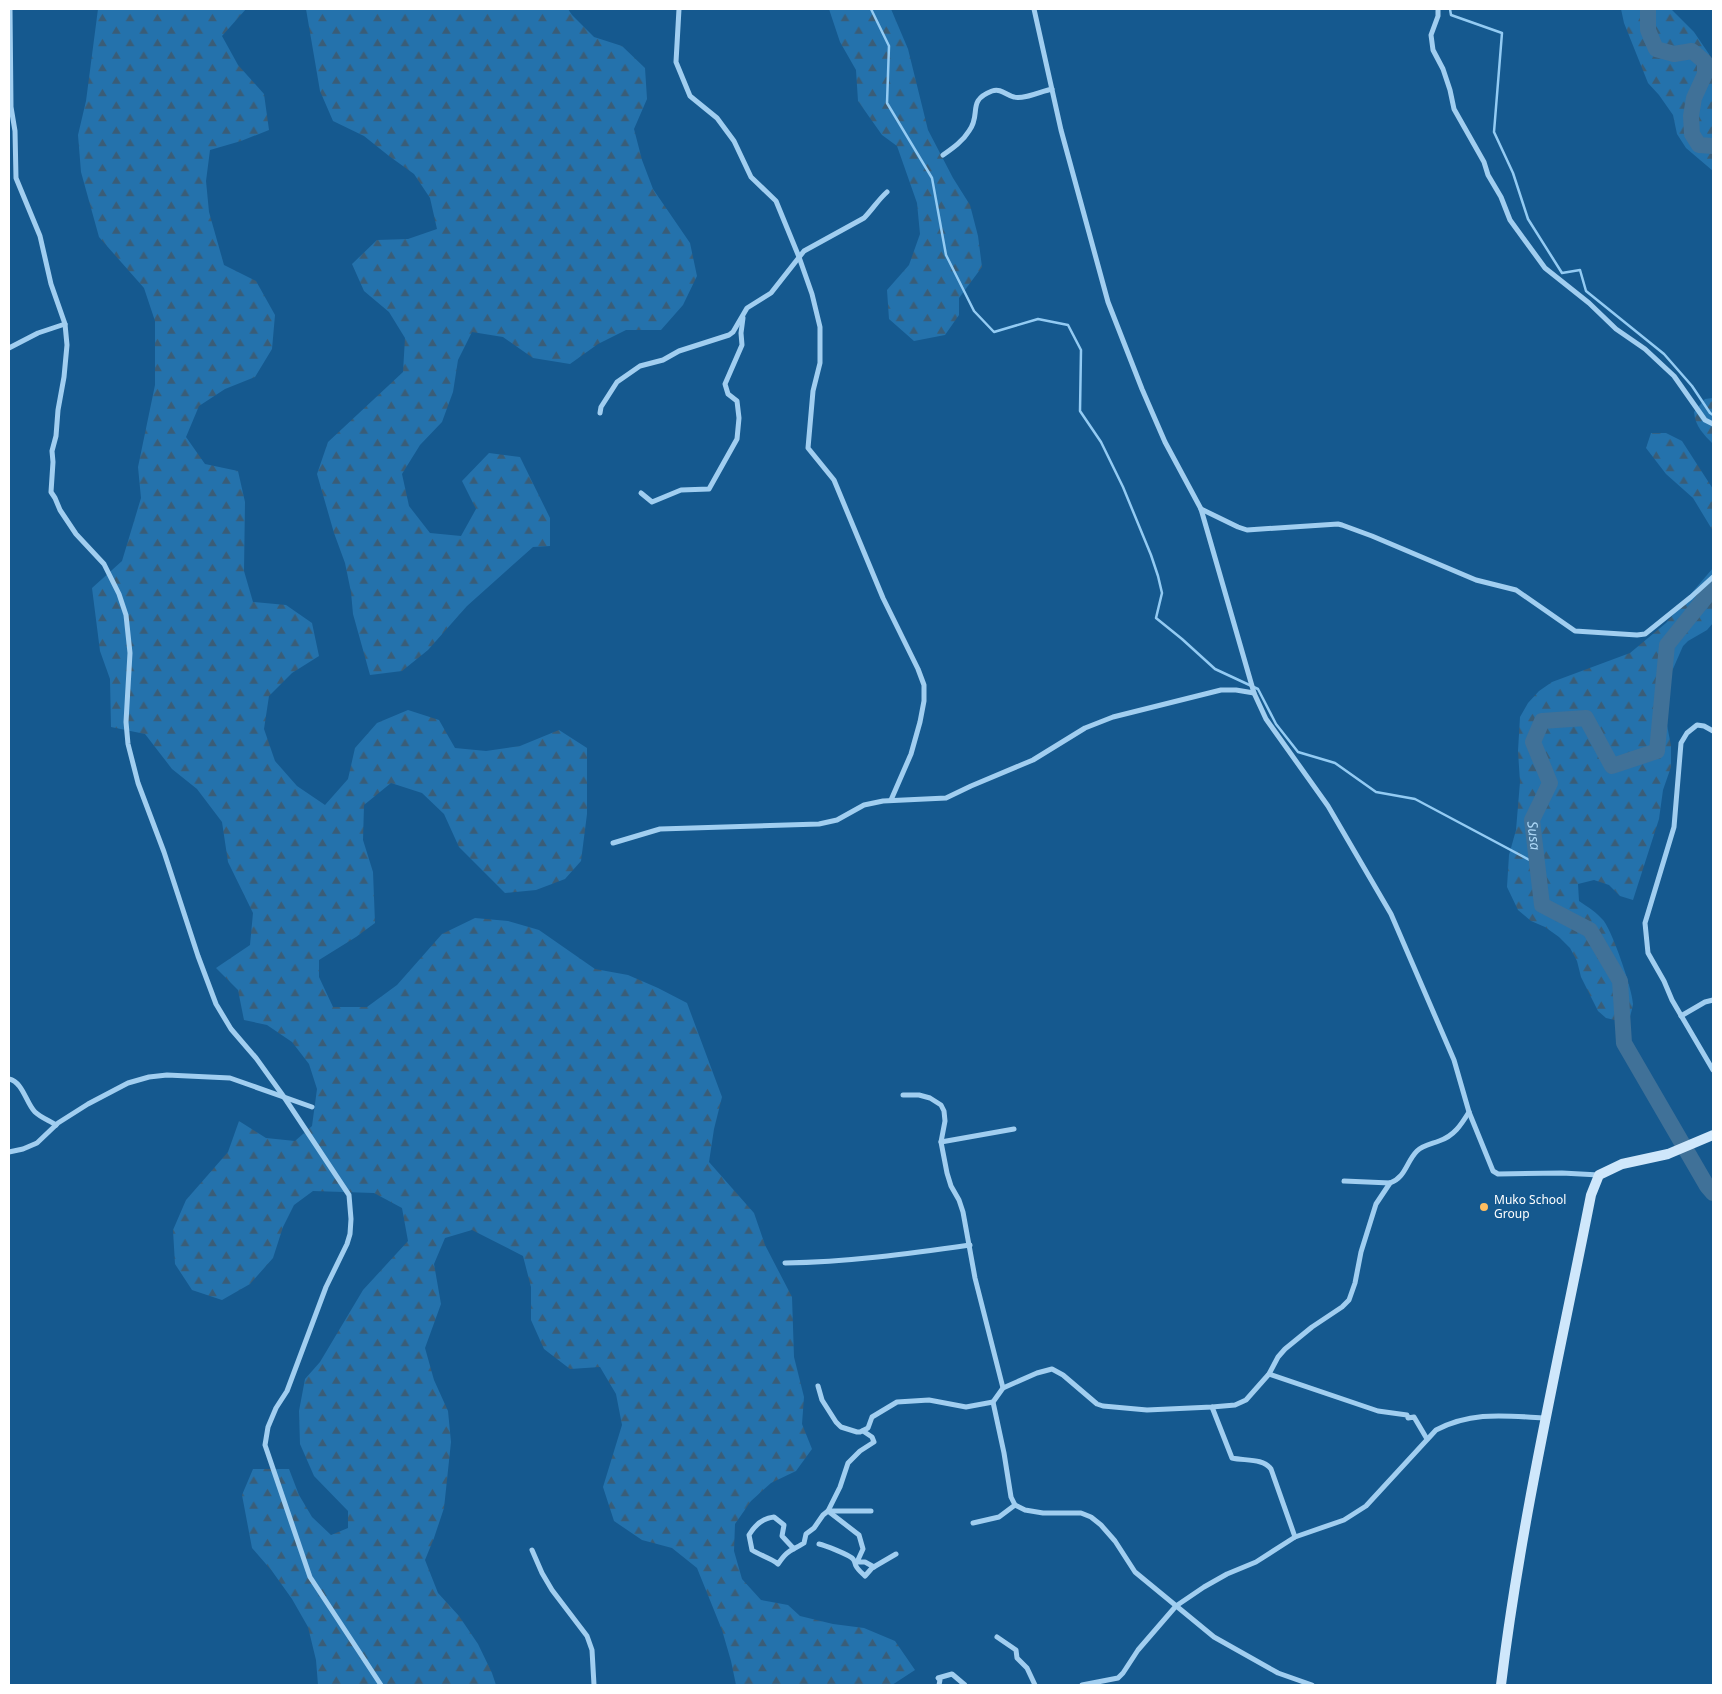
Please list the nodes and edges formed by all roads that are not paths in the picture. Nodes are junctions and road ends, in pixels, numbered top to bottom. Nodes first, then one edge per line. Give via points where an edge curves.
1 (10, 9) edge
2 (679, 9) edge
3 (1034, 9) edge
4 (1438, 9) edge
5 (1052, 89) junction
6 (10, 107) edge
7 (944, 155) dead end
8 (887, 192) dead end
9 (799, 256) junction
10 (743, 315) junction
11 (65, 324) junction
12 (9, 348) edge
13 (600, 413) dead end
14 (1713, 424) edge
15 (641, 493) dead end
16 (1201, 509) junction
17 (1713, 577) edge
18 (1254, 693) junction
19 (1713, 731) edge
20 (891, 800) junction
21 (613, 842) dead end
22 (1713, 1000) edge
23 (1681, 1016) junction
24 (1713, 1070) edge
25 (9, 1079) edge
26 (903, 1094) dead end
27 (284, 1097) junction
28 (312, 1107) dead end
29 (1469, 1112) junction
30 (56, 1125) junction
31 (1014, 1129) dead end
32 (1713, 1135) edge
33 (941, 1142) junction
34 (9, 1152) edge
35 (1599, 1175) junction
36 (1344, 1181) dead end
37 (1390, 1183) junction
38 (970, 1245) junction
39 (785, 1263) dead end
40 (1269, 1374) junction
41 (818, 1386) dead end
42 (1003, 1388) junction
43 (992, 1402) junction
44 (1212, 1407) junction
45 (1546, 1418) junction
46 (863, 1431) junction
47 (1427, 1439) junction
48 (1016, 1505) junction
49 (871, 1511) dead end
50 (828, 1512) junction
51 (973, 1523) dead end
52 (1295, 1537) junction
53 (819, 1544) dead end
54 (794, 1549) junction
55 (532, 1550) dead end
56 (896, 1554) dead end
57 (874, 1567) junction
58 (1176, 1606) junction
59 (997, 1637) dead end
60 (381, 1685) edge
61 (594, 1685) edge
62 (939, 1685) edge
63 (965, 1685) edge
64 (1035, 1685) edge
65 (1082, 1685) edge
66 (1312, 1685) edge
67 (1501, 1685) edge

1 - 6 street
2 - 9 street via 676,62 690,96 717,118 734,141 751,177 776,201
3 - 5 street
4 - 14 street via 1431,35 1433,50 1448,83 1454,110 1484,162 1510,220 1545,268 1616,329 1644,348 1674,376 1705,420
5 - 7 street via 1019,98 995,90 977,99 970,131
5 - 16 street via 1108,302 1165,442
6 - 11 street via 16,178 40,236 51,284
8 - 9 street via 864,218
9 - 10 street via 771,293 747,308
9 - 20 street via 820,327 820,363 813,391 808,448 834,480 924,686 920,722
10 - 13 street via 729,335 640,366 617,382
10 - 15 street via 742,345 725,384 728,394 737,401 739,418 737,439 731,451 709,489 681,490 652,502
11 - 12 street
11 - 27 street via 66,360 52,451 50,492 76,534 104,564 126,615 130,653 128,744 138,783 208,984 231,1029
16 - 17 street via 1247,530 1342,525 1476,580 1516,590 1575,631 1644,634
16 - 18 street
18 - 20 street via 1221,690 1113,717 1085,728 1033,760 946,798
18 - 29 street via 1266,719 1328,806 1391,914 1454,1060
19 - 23 street via 1697,725 1681,743 1674,827 1645,923 1648,953
20 - 21 street via 864,805 837,820 820,824 660,829
22 - 23 street
23 - 24 street
25 - 30 street via 27,1096 35,1112
26 - 33 street via 924,1096 941,1106 945,1121
27 - 28 street
27 - 30 street via 230,1078 156,1076 119,1088
27 - 60 street via 349,1195 351,1219 350,1234 326,1287 287,1391 268,1427 266,1445 310,1577
29 - 35 street via 1495,1174
29 - 37 street via 1454,1133 1416,1152 1402,1176
30 - 34 street via 37,1143
31 - 33 street
32 - 35 main road via 1668,1154 1622,1164
33 - 38 street via 951,1186 960,1200
35 - 45 main road via 1591,1195
36 - 37 street
37 - 40 street via 1376,1204 1349,1300 1285,1349
38 - 39 street via 840,1261
38 - 42 street
40 - 44 street via 1241,1403
40 - 47 street via 1378,1411 1414,1417
41 - 46 street via 822,1400 836,1422 845,1429
42 - 43 street
42 - 44 street via 1052,1369 1103,1406 1142,1410
43 - 46 street via 966,1407 929,1400 897,1402 872,1417 868,1428
43 - 48 street via 1011,1497
44 - 52 street via 1232,1458 1253,1460 1271,1469
45 - 47 street via 1478,1416 1451,1422
45 - 67 main road via 1510,1610
46 - 50 street via 872,1436 874,1442 848,1463
47 - 52 street via 1366,1506 1344,1520
48 - 51 street via 999,1517
48 - 58 street via 1025,1510 1081,1513 1091,1517 1115,1540 1135,1572
49 - 50 street
50 - 54 street via 806,1534 804,1543
50 - 57 street via 859,1535 862,1549 857,1562
52 - 58 street
53 - 57 street via 853,1559 864,1576
54 - 54 street via 788,1551 778,1564 752,1550 748,1535 761,1521 774,1517 784,1525 782,1536
55 - 61 street via 552,1590 587,1636 592,1650
56 - 57 street
58 - 65 street via 1118,1678
58 - 66 street via 1225,1644 1278,1673
59 - 64 street via 1016,1650 1017,1658
62 - 63 street via 938,1678 952,1674

